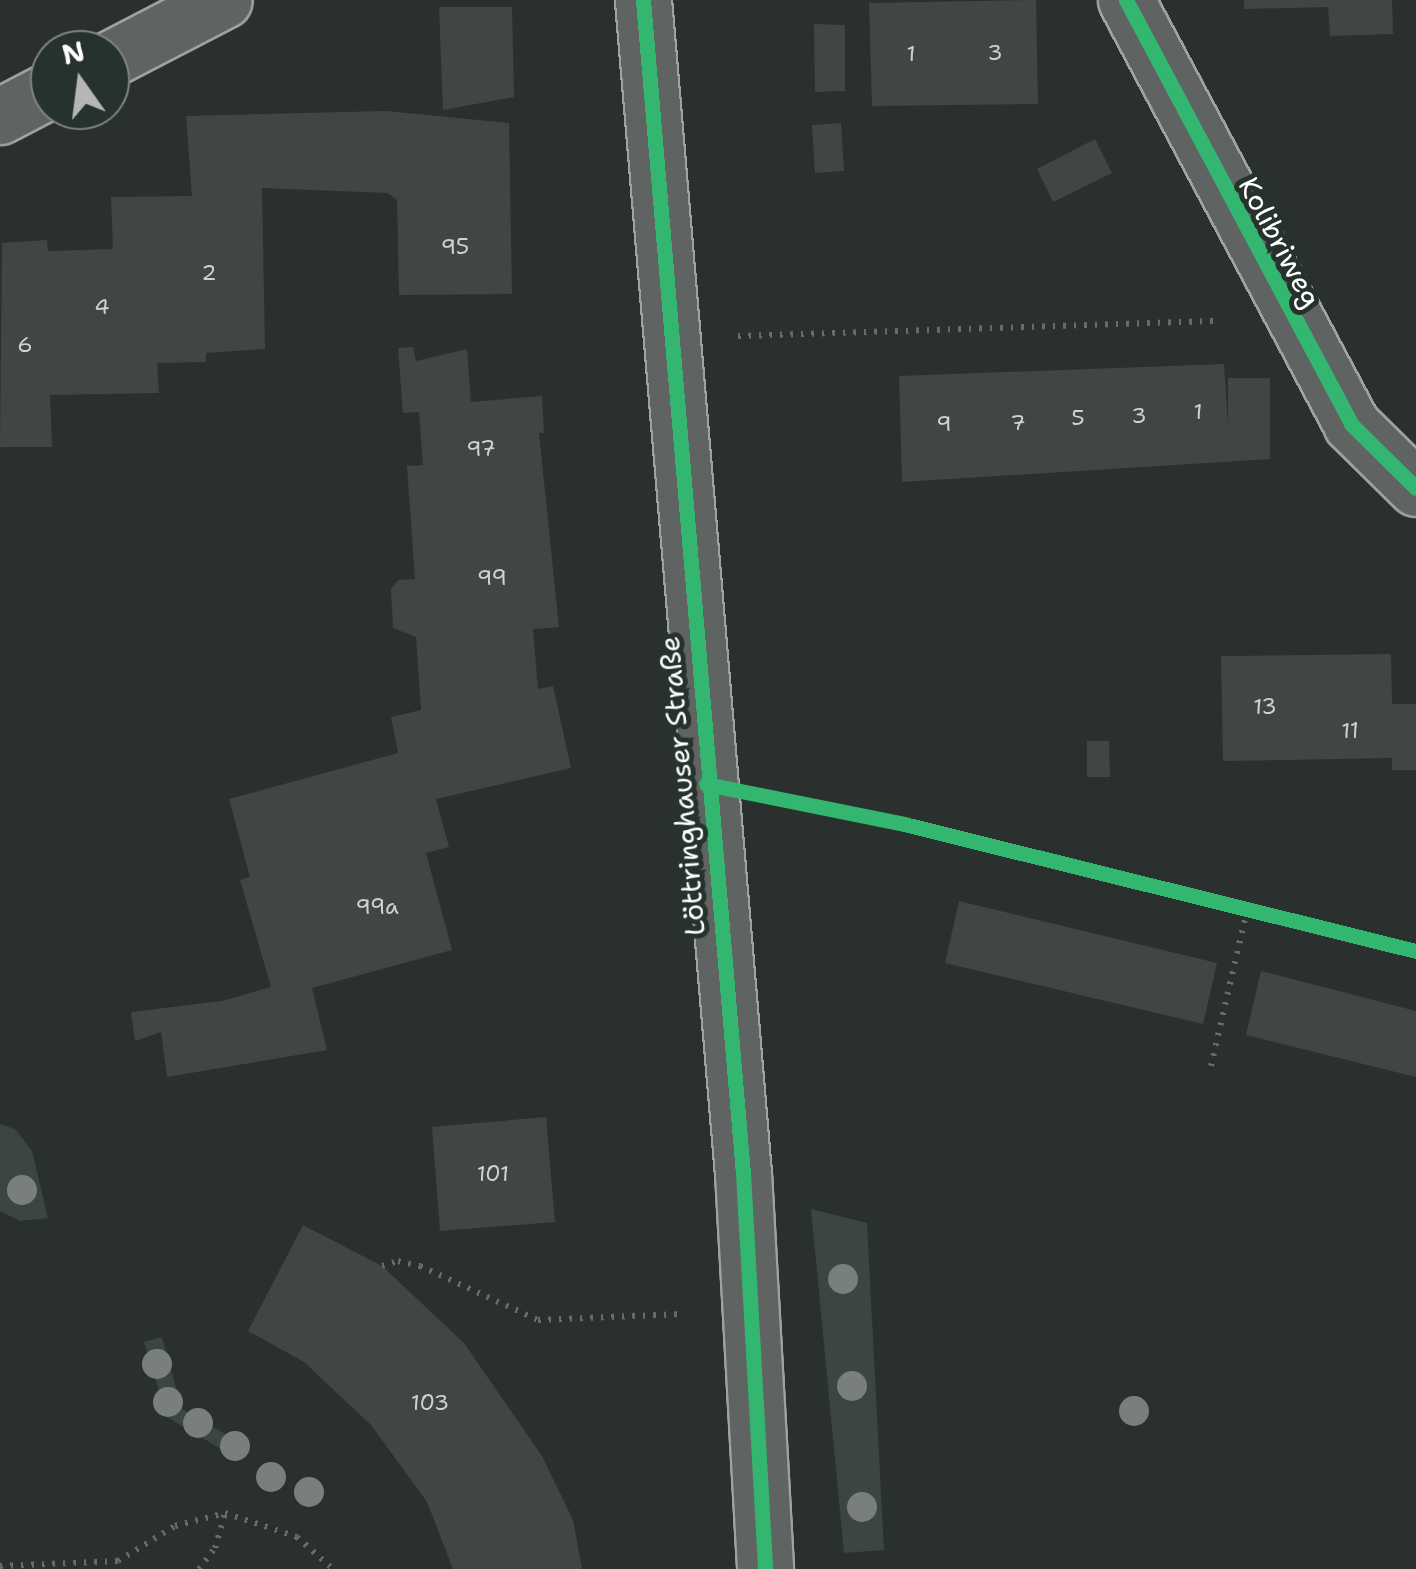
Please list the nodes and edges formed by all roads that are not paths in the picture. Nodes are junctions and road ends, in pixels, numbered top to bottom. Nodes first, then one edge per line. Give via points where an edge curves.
1 (224, 0) edge
2 (642, 0) edge
3 (1126, 0) edge
4 (130, 49) edge
5 (30, 100) edge
6 (0, 116) edge
7 (1416, 488) edge
8 (765, 1569) edge

1 - 4 street
2 - 8 street, Löttringhauser Straße via 751,1310
3 - 7 street, Kolibriweg via 1352,424
5 - 6 street

